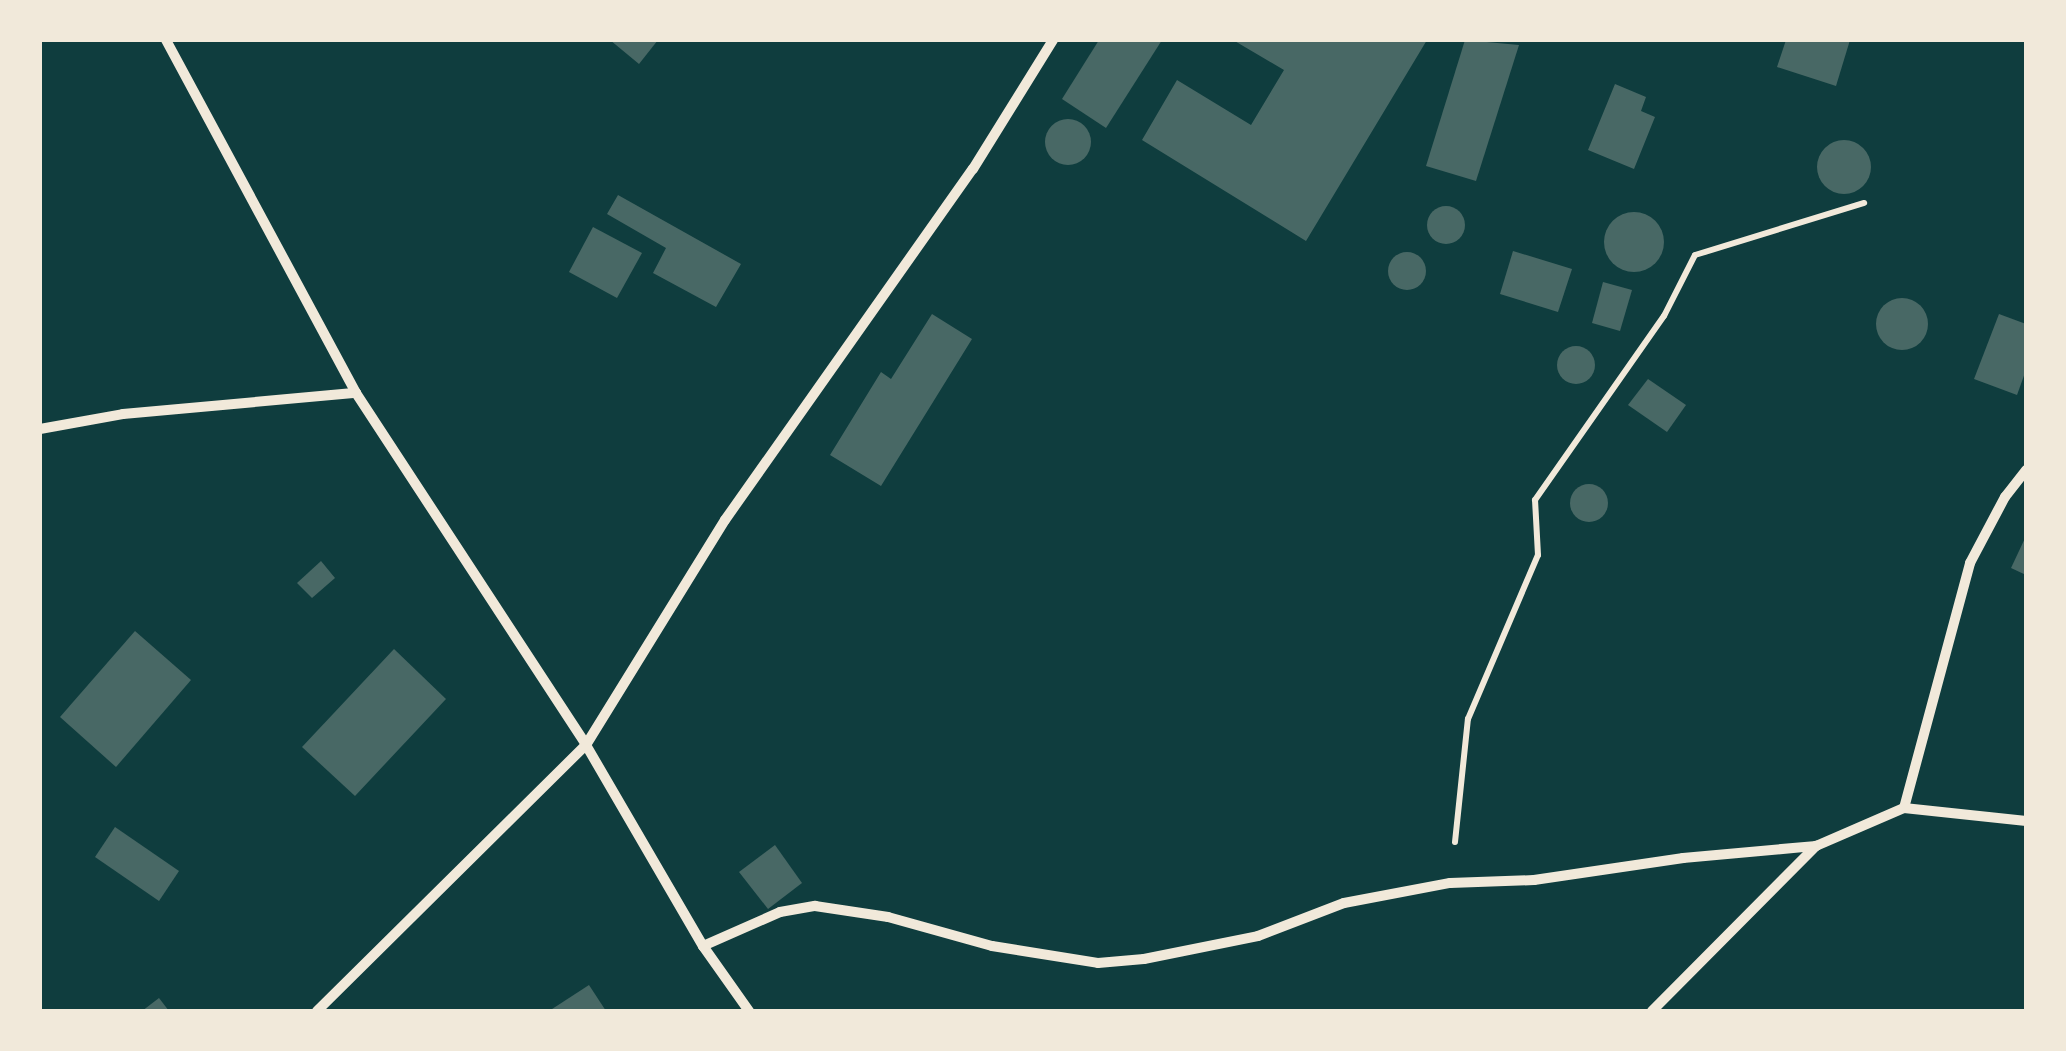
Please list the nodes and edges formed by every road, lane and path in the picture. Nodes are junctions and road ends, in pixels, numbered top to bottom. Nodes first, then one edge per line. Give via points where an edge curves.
1 (166, 40) edge
2 (1053, 40) edge
3 (1864, 203) dead end
4 (356, 393) junction
5 (40, 429) edge
6 (2026, 470) edge
7 (586, 745) junction
8 (1904, 808) junction
9 (2026, 821) edge
10 (1816, 846) junction
11 (1450, 883) junction
12 (703, 946) junction
13 (317, 1011) edge
14 (749, 1011) edge
15 (1652, 1011) edge

1 - 4 street
2 - 7 street via 973,169 725,520
3 - 11 path via 1695,254 1664,316 1535,500 1538,555 1468,719
4 - 5 street via 123,414
4 - 7 street
6 - 8 street via 1970,563
7 - 12 street
7 - 13 street
8 - 9 street
8 - 10 street
10 - 11 street via 1534,880
10 - 15 street
11 - 12 street via 1344,903 1258,936 1098,963 815,906 780,912
12 - 14 street

